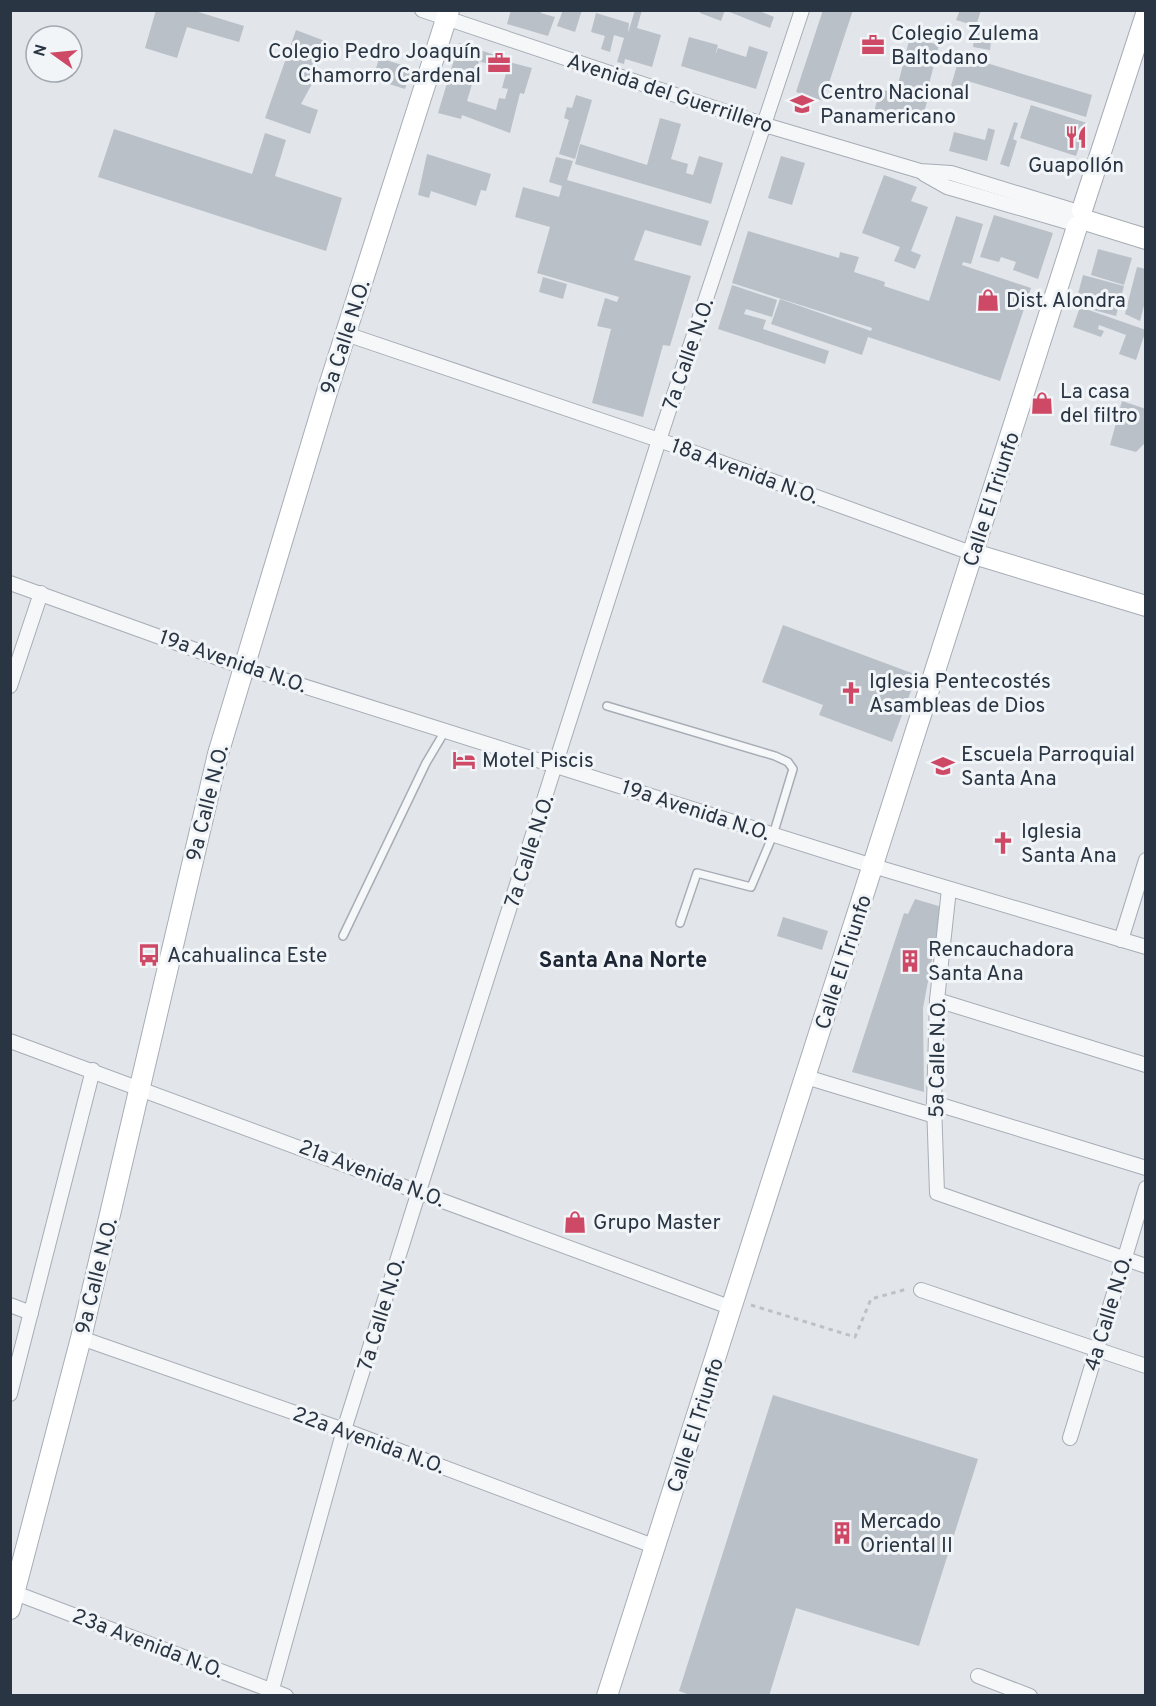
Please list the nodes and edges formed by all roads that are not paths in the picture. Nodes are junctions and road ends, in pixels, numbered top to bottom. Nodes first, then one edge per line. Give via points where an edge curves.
1 (422, 10) edge
2 (801, 10) edge
3 (1146, 14) edge
4 (448, 15) edge
5 (765, 125) junction
6 (1079, 218) junction
7 (1146, 239) edge
8 (346, 334) junction
9 (658, 440) junction
10 (974, 554) junction
11 (10, 584) edge
12 (41, 593) junction
13 (1146, 606) edge
14 (243, 667) junction
15 (10, 686) edge
16 (608, 706) dead end
17 (445, 731) junction
18 (556, 766) junction
19 (772, 835) junction
20 (1146, 860) edge
21 (874, 866) junction
22 (949, 888) junction
23 (680, 923) dead end
24 (343, 936) dead end
25 (1121, 940) junction
26 (1146, 947) edge
27 (937, 1000) junction
28 (10, 1041) edge
29 (1146, 1065) edge
30 (93, 1070) junction
31 (806, 1077) junction
32 (141, 1087) junction
33 (934, 1109) junction
34 (1146, 1168) edge
35 (1146, 1188) edge
36 (419, 1191) junction
37 (1124, 1258) junction
38 (1146, 1266) edge
39 (921, 1290) road end
40 (733, 1304) junction
41 (10, 1305) edge
42 (31, 1313) junction
43 (81, 1338) junction
44 (1097, 1349) junction
45 (1146, 1366) edge
46 (10, 1394) edge
47 (344, 1430) junction
48 (1070, 1438) dead end
49 (656, 1547) junction
50 (12, 1597) edge
51 (978, 1676) dead end
52 (271, 1693) edge
53 (286, 1695) edge
54 (607, 1695) edge
55 (1030, 1695) edge

1 - 4 street, Avenida del Guerrillero
2 - 5 street, 7a Calle N.O.
3 - 6 street, Calle El Triunfo
4 - 5 street, Avenida del Guerrillero
4 - 8 street, 9a Calle N.O.
5 - 6 street, Avenida del Guerrillero via 920,171 951,173
5 - 9 street, 7a Calle N.O.
6 - 7 street, Avenida del Guerrillero
6 - 10 street, Calle El Triunfo
8 - 9 street, 18a Avenida N.O.
8 - 14 street, 9a Calle N.O.
9 - 10 street, 18a Avenida N.O.
9 - 18 street, 7a Calle N.O.
10 - 13 street, 18a Avenida N.O.
10 - 21 street, Calle El Triunfo
11 - 12 street, 19a Avenida N.O.
12 - 14 street, 19a Avenida N.O.
12 - 15 street
14 - 17 street, 19a Avenida N.O.
14 - 32 street, 9a Calle N.O. via 213,776
16 - 19 lane via 788,762 793,769
17 - 18 street, 19a Avenida N.O.
17 - 24 lane
18 - 19 street, 19a Avenida N.O.
18 - 36 street, 7a Calle N.O.
19 - 21 street, 19a Avenida N.O.
19 - 23 lane via 751,887 697,873
20 - 25 street
21 - 22 street, 19a Avenida N.O.
21 - 31 street, Calle El Triunfo
22 - 25 street, 19a Avenida N.O.
22 - 27 street, 5a Calle N.O.
25 - 26 street, 19a Avenida N.O.
27 - 29 street
27 - 33 street, 5a Calle N.O.
28 - 30 street, 21a Avenida N.O.
30 - 32 street, 21a Avenida N.O.
30 - 42 street
31 - 33 street
31 - 40 street, Calle El Triunfo
32 - 36 street, 21a Avenida N.O.
32 - 43 street, 9a Calle N.O.
33 - 34 street
33 - 37 street, 5a Calle N.O. via 937,1193
35 - 37 street, 4a Calle N.O.
36 - 40 street, 21a Avenida N.O.
36 - 47 street, 7a Calle N.O.
37 - 38 street
37 - 44 street, 4a Calle N.O.
39 - 44 street
40 - 49 street, Calle El Triunfo
41 - 42 street
42 - 46 street
43 - 47 street, 22a Avenida N.O.
43 - 50 street, 9a Calle N.O.
44 - 45 street
44 - 48 street, 4a Calle N.O.
47 - 49 street, 22a Avenida N.O.
47 - 52 street, 7a Calle N.O.
49 - 54 street, Calle El Triunfo
50 - 52 street, 23a Avenida N.O.
51 - 55 street
52 - 53 street, 23a Avenida N.O.

